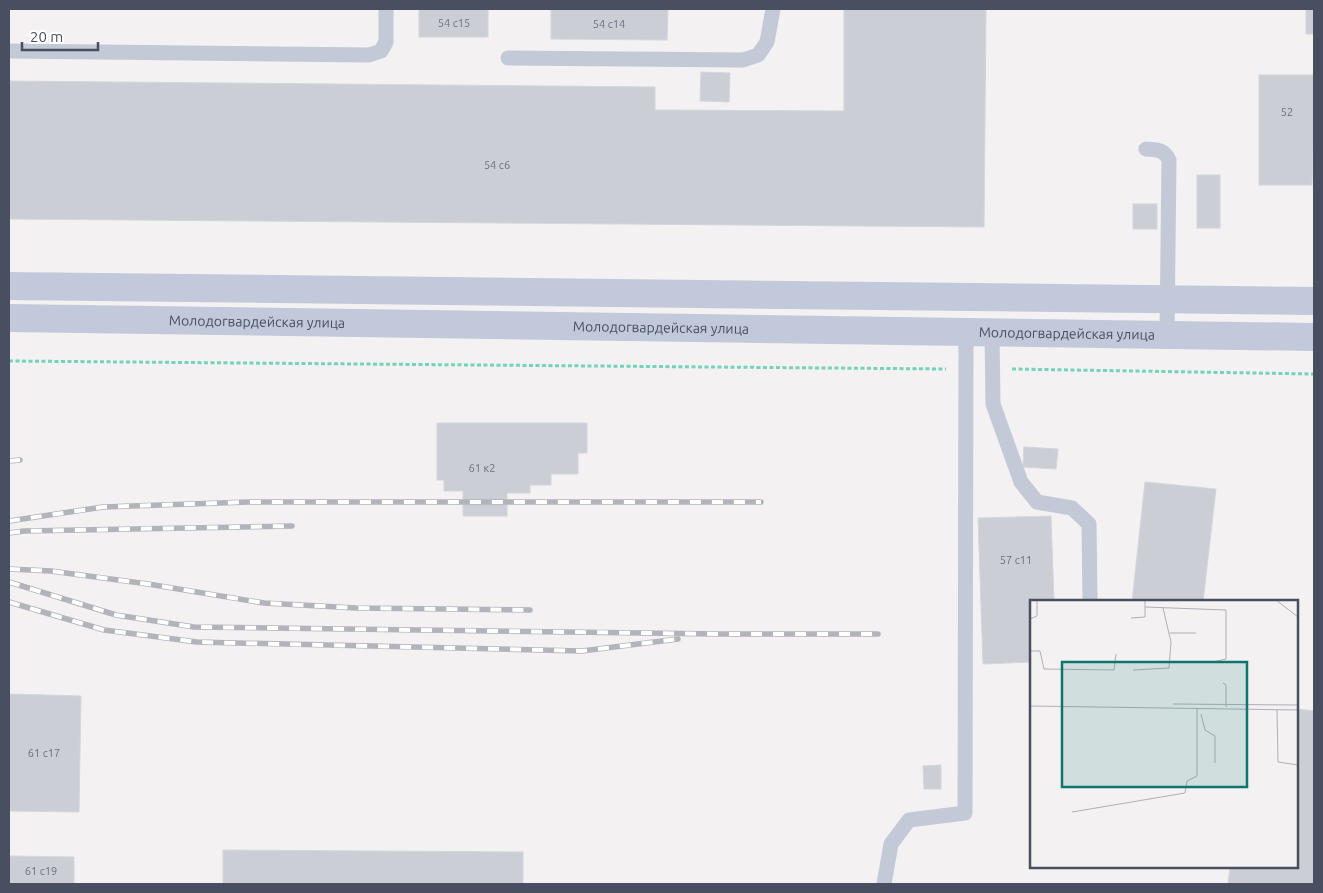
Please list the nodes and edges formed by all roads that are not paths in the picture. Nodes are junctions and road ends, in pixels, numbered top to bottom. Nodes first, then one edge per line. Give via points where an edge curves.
1 (386, 9) edge
2 (773, 9) edge
3 (9, 51) edge
4 (508, 58) dead end
5 (1146, 150) dead end
6 (9, 286) edge
7 (1168, 299) junction
8 (1314, 301) edge
9 (9, 318) edge
10 (979, 332) junction
11 (1167, 335) junction
12 (1314, 337) edge
13 (1090, 600) edge
14 (884, 884) edge

1 - 3 lane via 386,42 381,51 369,55
2 - 4 lane via 767,42 758,55 743,60
5 - 7 lane via 1161,150 1169,160
6 - 7 main road
7 - 8 main road
7 - 11 lane
9 - 10 main road, Молодогвардейская улица
10 - 11 main road, Молодогвардейская улица
10 - 13 lane via 992,369 993,404 1021,482 1037,502 1072,508 1089,524
10 - 14 lane via 967,369 965,813 909,820 891,844
11 - 12 main road, Молодогвардейская улица

